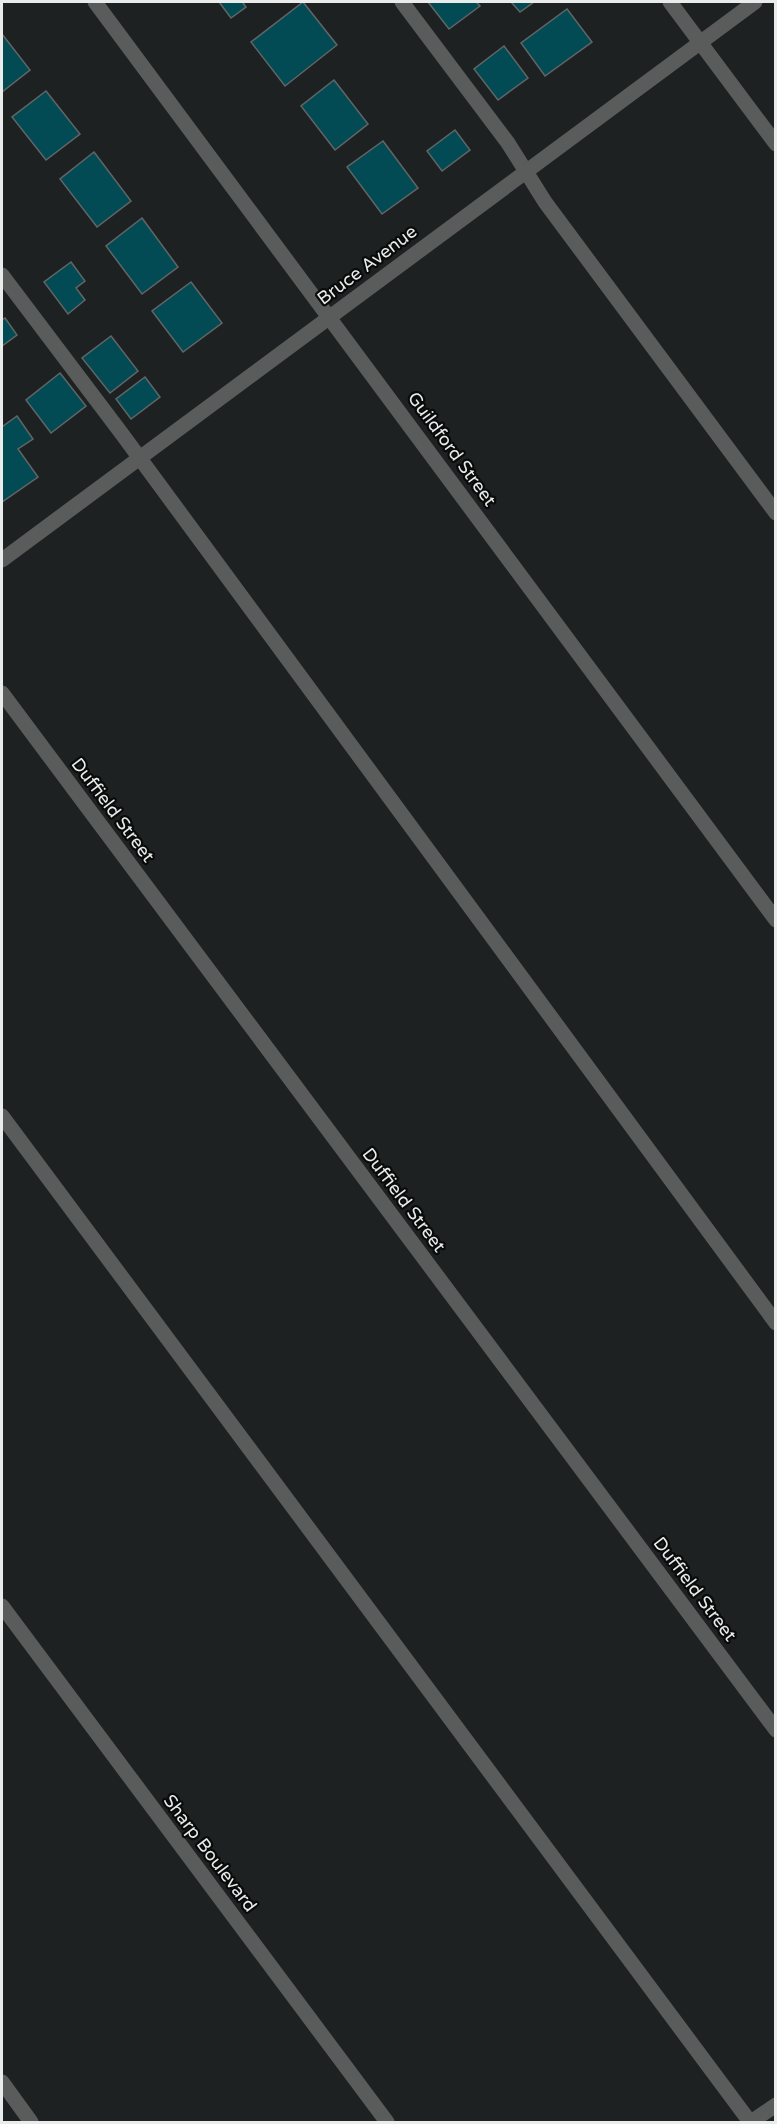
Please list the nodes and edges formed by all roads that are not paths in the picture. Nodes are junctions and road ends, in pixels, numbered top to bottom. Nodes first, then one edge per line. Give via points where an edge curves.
1 (95, 2) edge
2 (402, 2) edge
3 (670, 2) edge
4 (755, 2) edge
5 (700, 42) junction
6 (776, 144) edge
7 (526, 171) junction
8 (2, 275) edge
9 (330, 317) junction
10 (139, 458) junction
11 (776, 513) edge
12 (2, 560) edge
13 (2, 693) edge
14 (776, 920) edge
15 (2, 1116) edge
16 (776, 1323) edge
17 (2, 1606) edge
18 (776, 1730) edge
19 (2, 2082) edge
20 (776, 2105) edge
21 (31, 2122) edge
22 (387, 2122) edge
23 (751, 2122) edge

1 - 9 street, Guildford Street
2 - 7 street
3 - 5 street
4 - 5 street, Bruce Avenue
5 - 6 street
5 - 7 street, Bruce Avenue
7 - 9 street, Bruce Avenue
7 - 11 street
8 - 10 street
9 - 10 street, Bruce Avenue
9 - 14 street, Guildford Street
10 - 12 street, Bruce Avenue
10 - 16 street
13 - 18 street, Duffield Street
15 - 23 street
17 - 22 street, Sharp Boulevard
19 - 21 street
20 - 23 street

